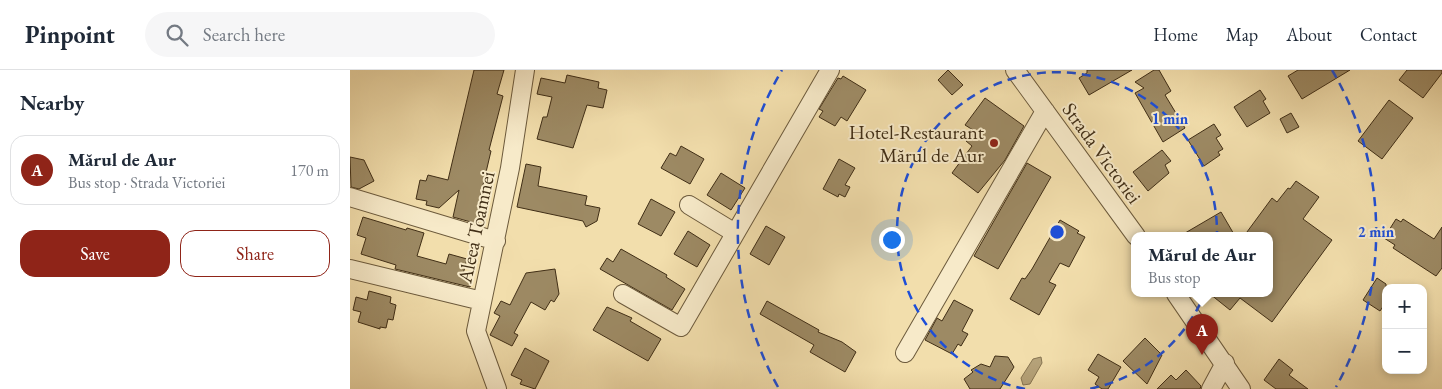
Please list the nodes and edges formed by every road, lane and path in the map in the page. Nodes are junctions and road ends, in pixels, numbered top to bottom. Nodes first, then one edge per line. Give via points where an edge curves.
1 (525, 70) edge
2 (830, 70) edge
3 (1015, 70) edge
4 (1045, 111) junction
5 (350, 197) edge
6 (689, 205) dead end
7 (1133, 232) edge
8 (735, 233) junction
9 (496, 241) junction
10 (350, 269) edge
11 (623, 294) dead end
12 (1178, 297) edge
13 (482, 301) junction
14 (905, 353) dead end
15 (1225, 363) junction
16 (497, 389) edge
17 (1211, 389) edge
18 (1241, 389) edge

1 - 9 street, Aleea Toamnei
2 - 8 street
3 - 4 street, Strada Victoriei
4 - 7 street, Strada Victoriei
4 - 14 street
5 - 9 street
6 - 8 street
8 - 11 street via 681,327
9 - 13 street, Aleea Toamnei
10 - 13 street
12 - 15 street
13 - 16 street, Aleea Toamnei via 476,331
15 - 17 street
15 - 18 street

